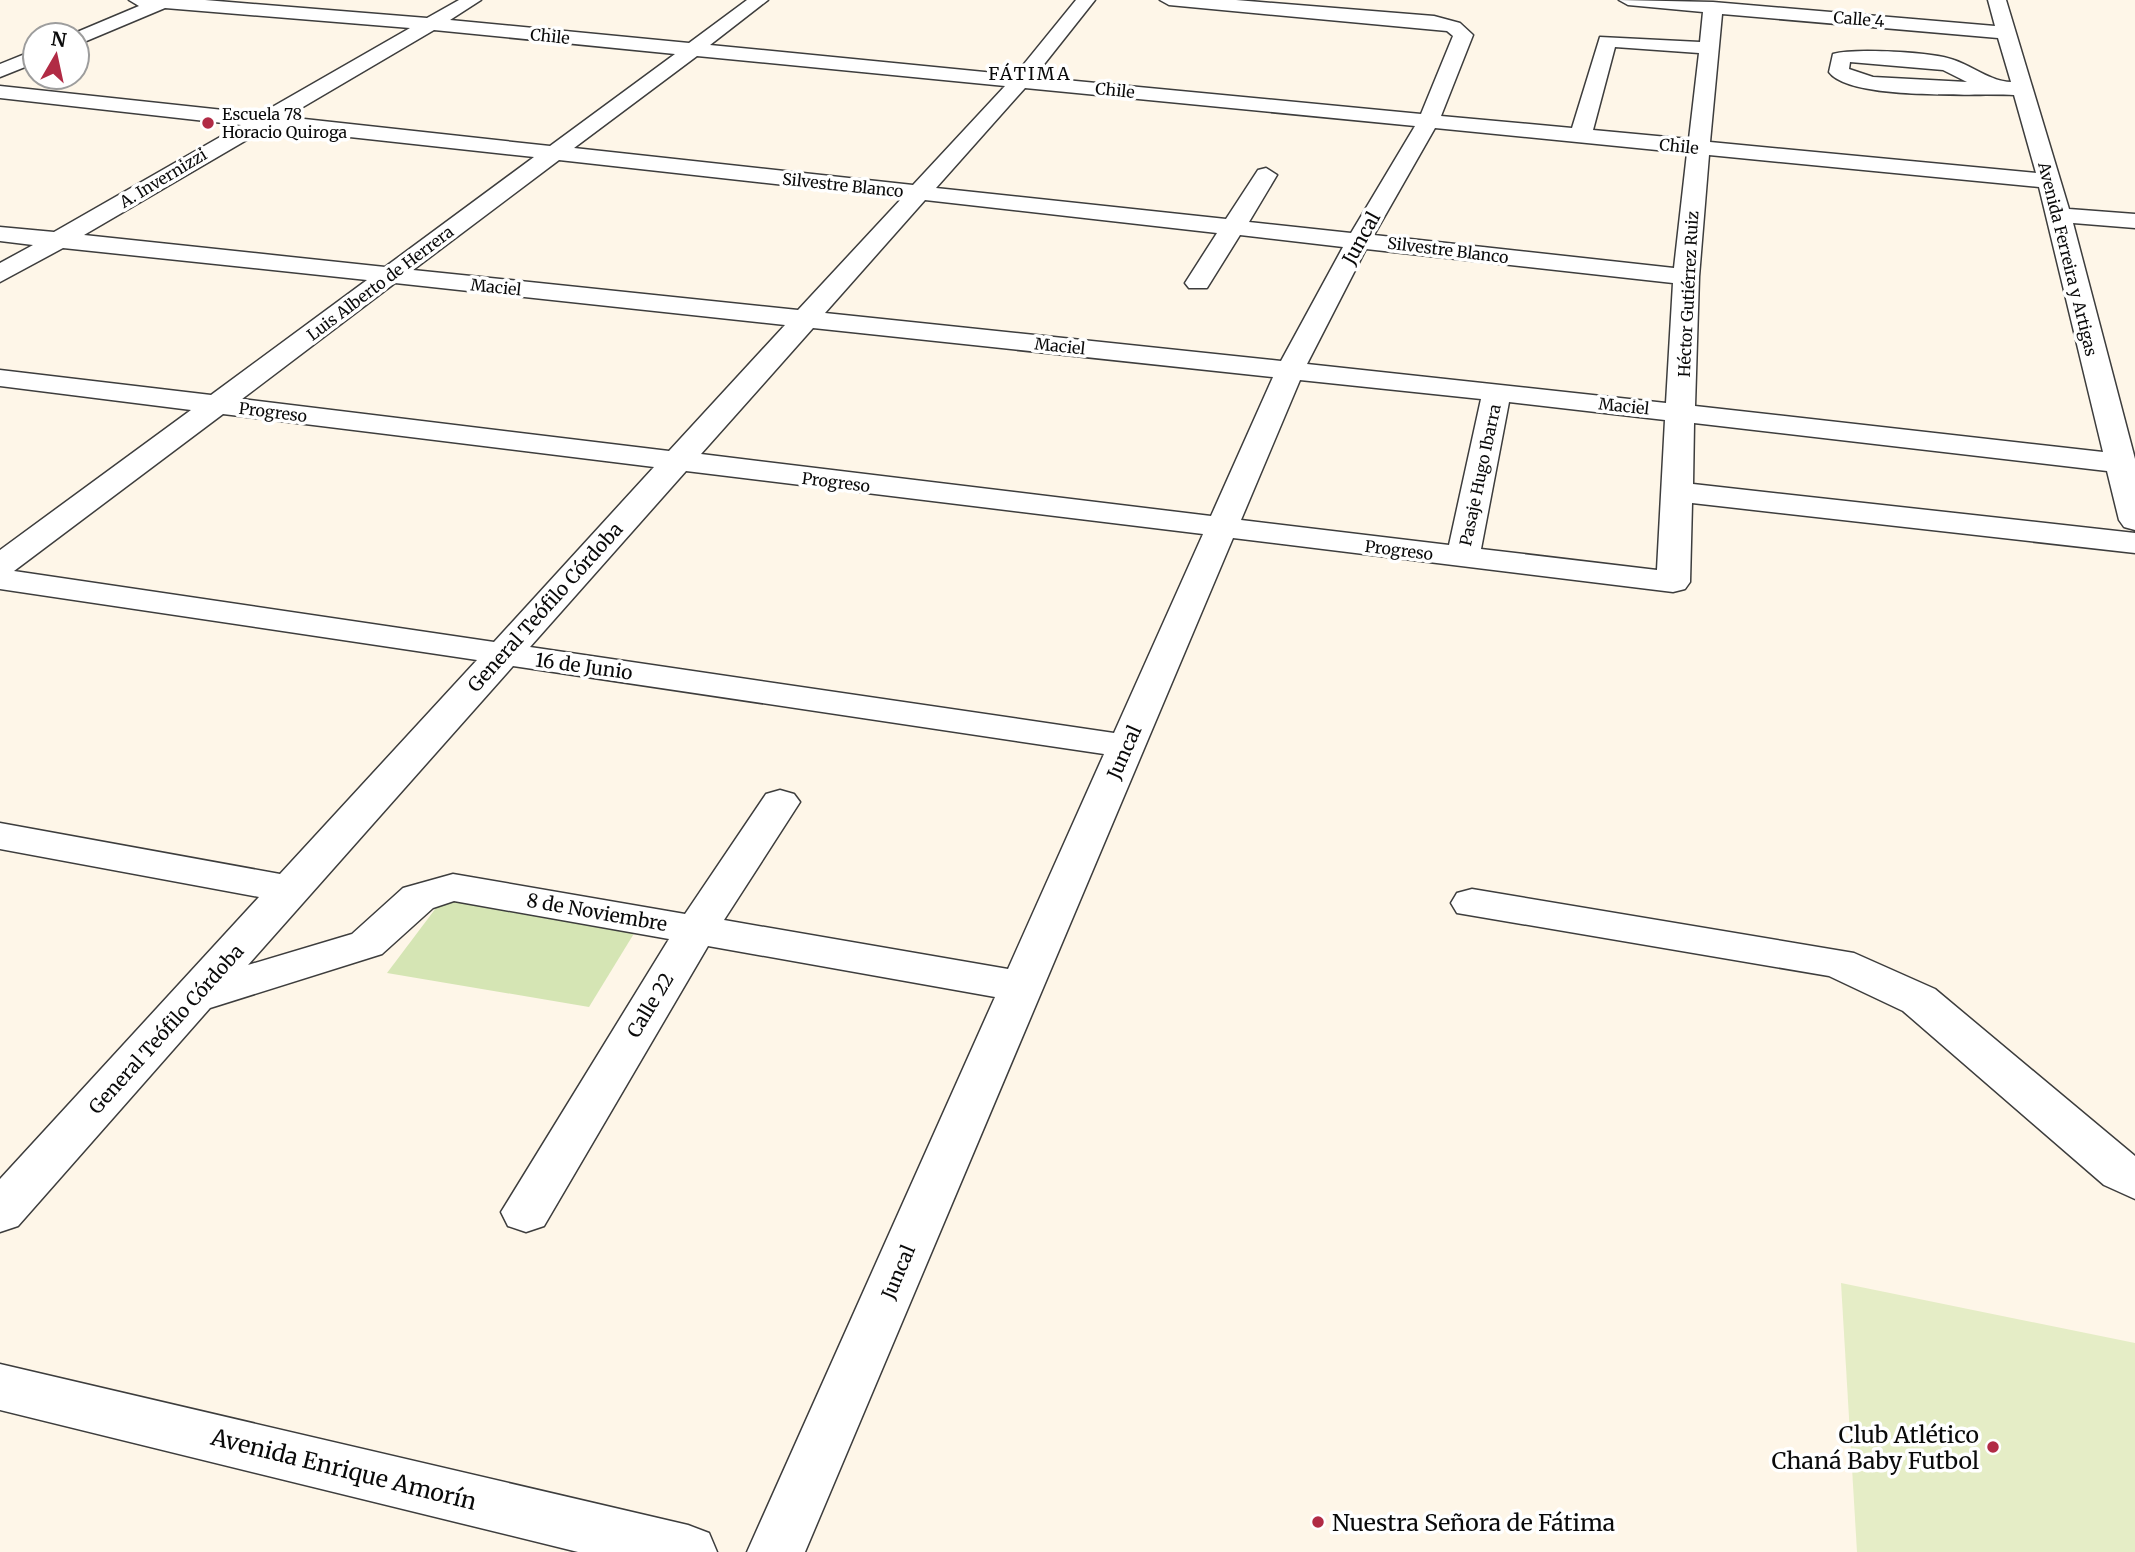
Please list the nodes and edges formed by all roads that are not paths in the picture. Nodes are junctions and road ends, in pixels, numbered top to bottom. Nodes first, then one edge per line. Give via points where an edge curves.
1 (138, 0) edge
2 (472, 0) edge
3 (759, 0) edge
4 (1086, 0) edge
5 (1169, 0) edge
6 (1427, 0) edge
7 (1628, 0) edge
8 (1997, 0) edge
9 (166, 1) edge
10 (1793, 7) edge
11 (1713, 8) junction
12 (1414, 20) junction
13 (430, 24) junction
14 (91, 32) edge
15 (2006, 33) junction
16 (1709, 48) junction
17 (691, 51) junction
18 (21, 62) edge
19 (0, 71) edge
20 (1020, 81) junction
21 (1992, 86) junction
22 (2022, 89) junction
23 (0, 92) edge
24 (261, 120) junction
25 (1429, 121) junction
26 (1581, 136) junction
27 (1698, 148) junction
28 (554, 153) junction
29 (1266, 175) dead end
30 (2049, 181) junction
31 (918, 193) junction
32 (2059, 215) junction
33 (2135, 221) edge
34 (1233, 226) junction
35 (0, 234) edge
36 (60, 240) junction
37 (1359, 240) junction
38 (0, 274) edge
39 (389, 276) junction
40 (1686, 277) junction
41 (1198, 283) dead end
42 (806, 319) junction
43 (1290, 370) junction
44 (0, 378) edge
45 (1497, 393) junction
46 (216, 405) junction
47 (1682, 412) junction
48 (676, 462) junction
49 (2119, 463) junction
50 (1677, 492) junction
51 (2135, 520) edge
52 (1222, 528) junction
53 (2135, 543) edge
54 (1463, 557) junction
55 (0, 566) edge
56 (0, 579) edge
57 (1673, 582) joint
58 (503, 654) junction
59 (1126, 746) junction
60 (780, 802) dead end
61 (0, 836) edge
62 (290, 889) junction
63 (1472, 903) dead end
64 (696, 930) junction
65 (1022, 987) junction
66 (197, 997) junction
67 (2135, 1180) edge
68 (0, 1212) edge
69 (526, 1212) dead end
70 (0, 1387) edge
71 (688, 1552) edge
72 (776, 1552) edge

1 - 9 street, Chile
2 - 13 street, A. Invernizzi
3 - 17 street, Luis Alberto de Herrera
4 - 20 street, General Teófilo Córdoba
5 - 12 street
6 - 12 street
7 - 11 street, Calle 4
8 - 15 street, Avenida Ferreira y Artigas
9 - 13 street, Chile
9 - 14 street
10 - 11 street, Calle 4
10 - 15 street, Calle 4
11 - 16 street, Héctor Gutiérrez Ruiz
12 - 25 street, Juncal via 1447,24 1463,35
13 - 17 street, Chile
13 - 24 street, A. Invernizzi
15 - 22 street, Avenida Ferreira y Artigas
16 - 26 street via 1607,41
16 - 27 street, Héctor Gutiérrez Ruiz
17 - 20 street, Chile
17 - 28 street, Luis Alberto de Herrera
18 - 19 street
20 - 25 street, Chile
20 - 31 street, General Teófilo Córdoba
21 - 21 street via 1948,88 1858,81 1839,72 1840,58 1947,64
21 - 22 street
22 - 30 street, Avenida Ferreira y Artigas
23 - 24 street, Silvestre Blanco
24 - 28 street, Silvestre Blanco
24 - 36 street, A. Invernizzi
25 - 26 street, Chile
25 - 37 street, Juncal
26 - 27 street, Chile
27 - 30 street, Chile
27 - 40 street, Héctor Gutiérrez Ruiz
28 - 31 street, Silvestre Blanco
28 - 39 street, Luis Alberto de Herrera
29 - 34 street
30 - 32 street, Avenida Ferreira y Artigas
31 - 34 street, Silvestre Blanco
31 - 42 street, General Teófilo Córdoba
32 - 33 street
32 - 49 street, Avenida Ferreira y Artigas
34 - 37 street, Silvestre Blanco
34 - 41 street
35 - 36 street, Maciel
36 - 38 street, A. Invernizzi
36 - 39 street, Maciel
37 - 40 street, Silvestre Blanco
37 - 43 street, Juncal
39 - 42 street, Maciel
39 - 46 street, Luis Alberto de Herrera
40 - 47 street, Héctor Gutiérrez Ruiz
42 - 43 street, Maciel
42 - 48 street, General Teófilo Córdoba
43 - 45 street, Maciel
43 - 52 street, Juncal
44 - 46 street, Progreso
45 - 47 street, Maciel
45 - 54 street, Pasaje Hugo Ibarra
46 - 48 street, Progreso
46 - 55 street, Luis Alberto de Herrera
47 - 49 street, Maciel
47 - 50 street, Héctor Gutiérrez Ruiz
48 - 52 street, Progreso
48 - 58 street, General Teófilo Córdoba
49 - 51 street, Avenida Ferreira y Artigas
50 - 53 street
50 - 57 street, Héctor Gutiérrez Ruiz
52 - 54 street, Progreso
52 - 59 street, Juncal
54 - 57 street, Progreso
56 - 58 street, 16 de Junio
58 - 59 street, 16 de Junio
58 - 62 street, General Teófilo Córdoba
59 - 65 street, Juncal
60 - 64 street, Calle 22
61 - 62 street
62 - 66 street, General Teófilo Córdoba
63 - 67 street via 1839,963 1878,979 1919,1000
64 - 65 street, 8 de Noviembre
64 - 66 street, 8 de Noviembre via 453,887 418,898 367,944
64 - 69 street, Calle 22
65 - 72 street, Juncal
66 - 68 street, General Teófilo Córdoba
70 - 71 street, Avenida Enrique Amorín

